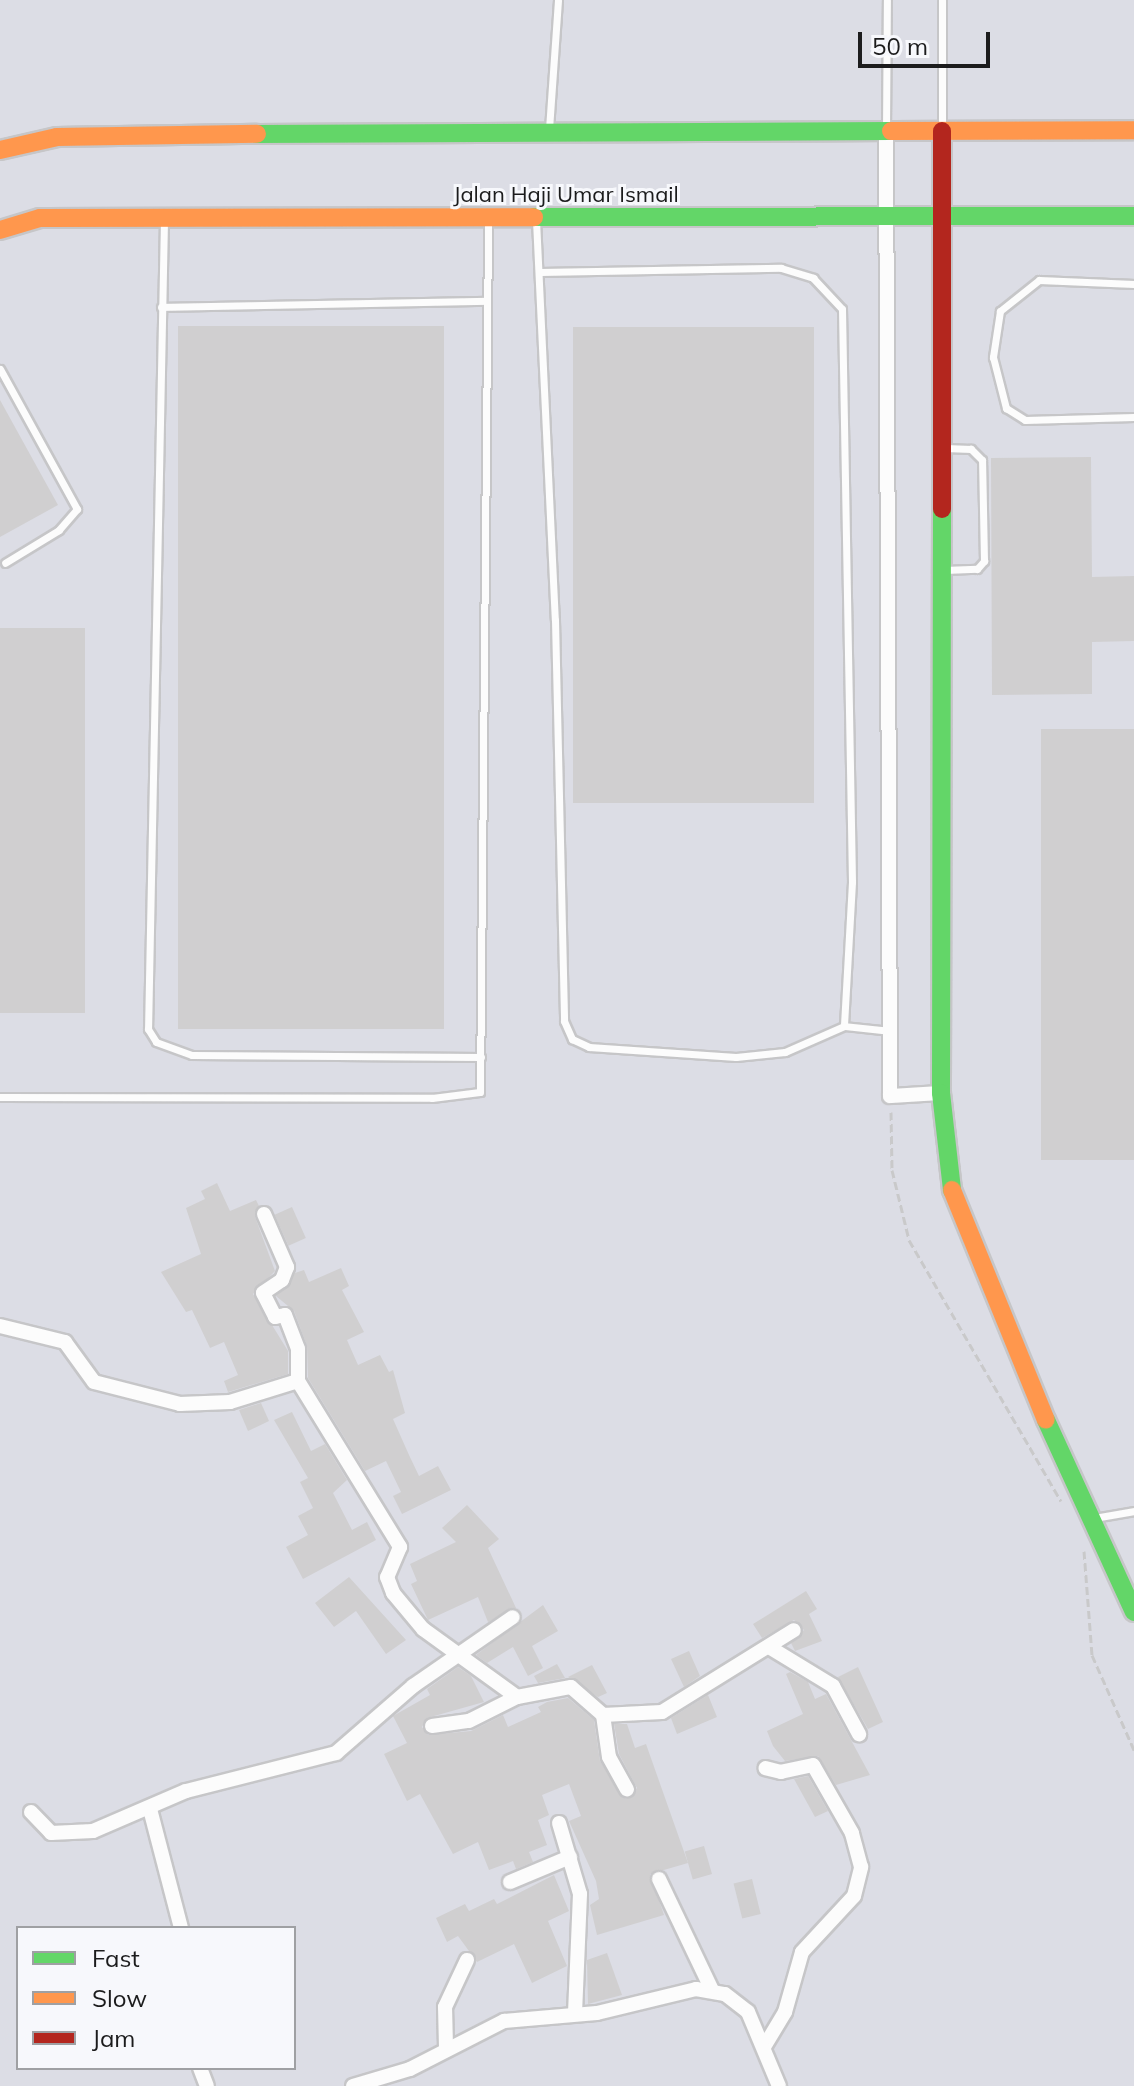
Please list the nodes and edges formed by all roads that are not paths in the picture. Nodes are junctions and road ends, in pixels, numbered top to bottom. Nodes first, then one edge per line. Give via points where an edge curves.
1 (558, 0) edge
2 (887, 0) edge
3 (942, 0) edge
4 (1134, 130) edge
5 (942, 131) junction
6 (886, 132) junction
7 (549, 133) junction
8 (0, 150) edge
9 (886, 216) junction
10 (942, 216) junction
11 (1134, 216) edge
12 (164, 220) junction
13 (488, 220) junction
14 (536, 220) junction
15 (0, 230) edge
16 (540, 272) junction
17 (1134, 284) edge
18 (486, 301) junction
19 (161, 307) junction
20 (0, 369) edge
21 (1134, 417) edge
22 (942, 448) junction
23 (5, 563) dead end
24 (941, 570) junction
25 (844, 1026) junction
26 (890, 1031) junction
27 (481, 1057) junction
28 (941, 1093) junction
29 (0, 1097) edge
30 (264, 1214) dead end
31 (0, 1326) edge
32 (298, 1381) junction
33 (1134, 1511) edge
34 (1091, 1519) junction
35 (1134, 1612) edge
36 (513, 1617) dead end
37 (794, 1630) dead end
38 (769, 1647) junction
39 (458, 1655) junction
40 (498, 1688) junction
41 (517, 1697) junction
42 (491, 1712) junction
43 (603, 1715) junction
44 (432, 1726) dead end
45 (859, 1734) dead end
46 (765, 1768) dead end
47 (627, 1789) dead end
48 (150, 1809) junction
49 (31, 1812) dead end
50 (559, 1823) dead end
51 (570, 1857) junction
52 (659, 1879) dead end
53 (510, 1882) dead end
54 (180, 1926) edge
55 (467, 1960) dead end
56 (712, 1990) junction
57 (575, 2013) junction
58 (446, 2047) junction
59 (764, 2047) junction
60 (353, 2086) edge
61 (779, 2086) edge

1 - 7 lane
2 - 6 lane
3 - 5 lane
4 - 5 main road
5 - 6 main road
5 - 10 main road
6 - 7 main road
6 - 9 street
7 - 8 main road via 111,135 57,137
9 - 10 main road, Jalan Haji Umar Ismail
9 - 14 main road, Jalan Haji Umar Ismail
9 - 26 street
10 - 11 main road, Jalan Haji Umar Ismail
10 - 22 main road
12 - 13 main road, Jalan Haji Umar Ismail
12 - 15 main road, Jalan Haji Umar Ismail via 40,218
12 - 19 lane
13 - 14 main road, Jalan Haji Umar Ismail
13 - 18 lane
14 - 16 lane
16 - 25 lane via 781,268 813,278 842,309 852,882
16 - 25 lane via 564,1021 572,1039 589,1047 736,1057 785,1052
17 - 21 lane via 1039,280 1000,311 993,357 1006,408 1025,420
18 - 19 lane
18 - 27 lane
19 - 27 lane via 148,1029 156,1042 192,1055
20 - 23 lane via 77,509 59,530
22 - 24 main road
22 - 24 lane via 971,449 982,460 984,561 977,569
24 - 28 main road
25 - 26 lane
26 - 28 street via 890,1096
27 - 29 lane via 483,1086 467,1098
28 - 34 main road via 952,1200
30 - 32 street via 287,1267 282,1280 263,1293 275,1317 285,1315 296,1339
31 - 32 street via 65,1342 94,1382 180,1404 230,1402
32 - 39 street via 400,1547 387,1577 393,1593 423,1629
33 - 34 lane
34 - 35 main road
36 - 39 street
37 - 38 street
38 - 43 street via 662,1712
38 - 45 street via 833,1686
39 - 40 street
39 - 48 street via 366,1723 347,1748 186,1791
40 - 41 street
40 - 42 street
41 - 42 street
41 - 43 street via 571,1687
42 - 44 street
43 - 47 street via 609,1757
46 - 59 street via 781,1772 813,1765 852,1833 861,1867 854,1896 802,1952 785,2012
48 - 49 street via 114,1826 51,1833
48 - 54 street
50 - 51 street
51 - 53 street
51 - 57 street via 580,1894
52 - 56 street
55 - 58 street via 445,2007
56 - 57 street
56 - 59 street via 748,2012
57 - 58 street via 504,2021
58 - 60 street via 410,2069
59 - 61 street

